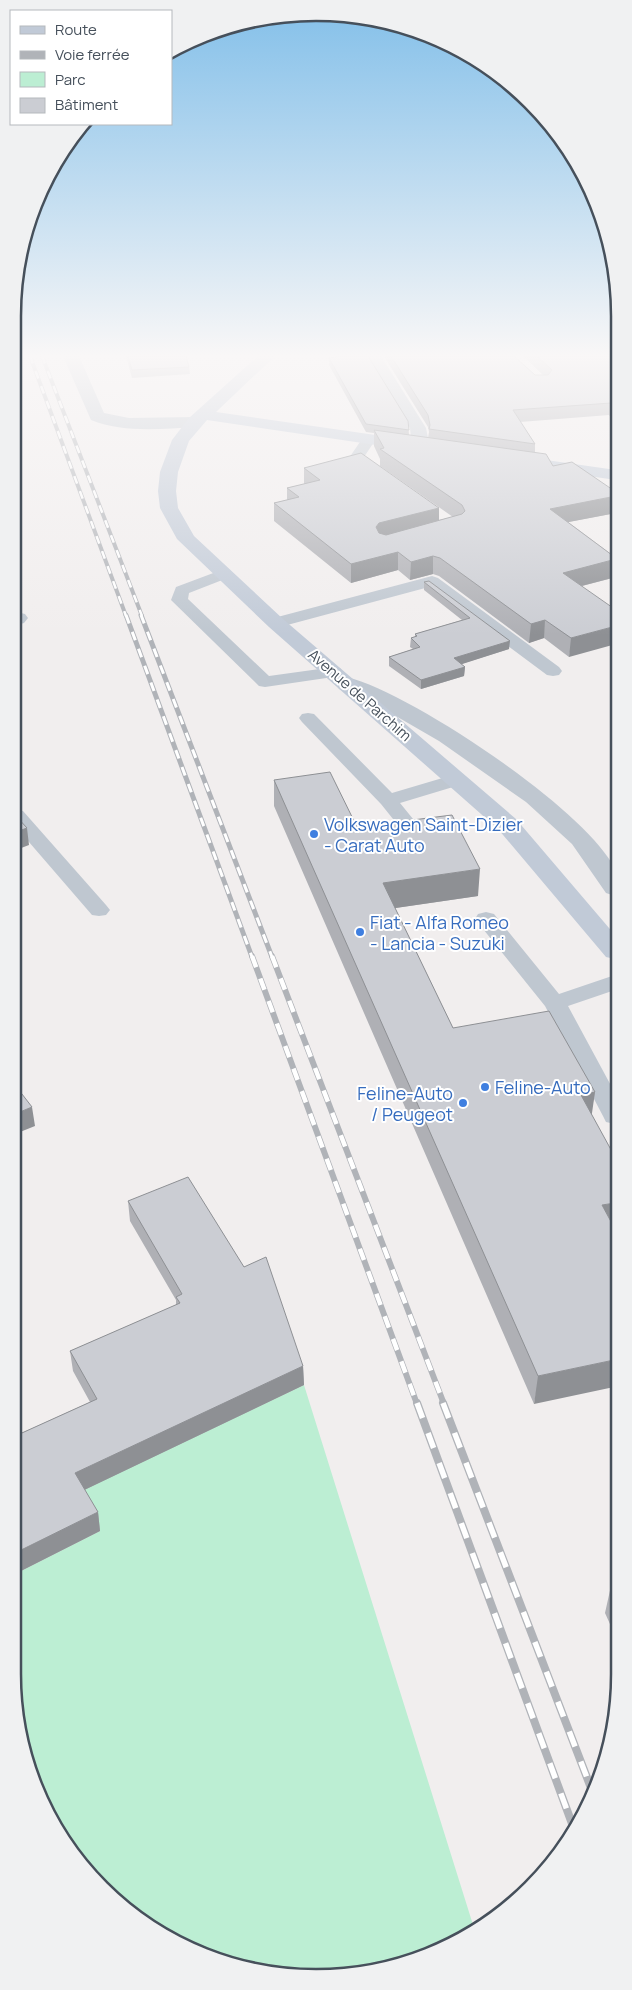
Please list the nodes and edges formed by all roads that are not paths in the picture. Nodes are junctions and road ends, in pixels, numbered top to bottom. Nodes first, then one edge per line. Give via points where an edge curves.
1 (177, 449) edge
2 (362, 449) edge
3 (356, 458) junction
4 (530, 462) edge
5 (340, 464) edge
6 (611, 474) edge
7 (387, 480) edge
8 (224, 574) junction
9 (276, 623) junction
10 (553, 672) dead end
11 (340, 678) junction
12 (308, 718) dead end
13 (456, 780) junction
14 (388, 800) junction
15 (21, 821) edge
16 (412, 830) edge
17 (611, 881) edge
18 (99, 910) dead end
19 (486, 919) dead end
20 (611, 946) edge
21 (611, 983) edge
22 (555, 1003) junction
23 (611, 1108) edge

1 - 8 street, Avenue de Parchim via 168,472 166,491 169,508 186,539
2 - 3 lane
3 - 5 lane
3 - 7 lane
4 - 6 street
8 - 9 street, Avenue de Parchim
8 - 11 lane via 182,590 179,600 266,682
9 - 10 lane via 432,581
9 - 11 street, Avenue de Parchim
11 - 13 street, Avenue de Parchim
11 - 17 street via 447,736 534,797 581,838
12 - 14 lane
13 - 14 lane
13 - 20 street, Avenue de Parchim via 506,824
14 - 16 lane
15 - 18 lane
19 - 22 lane
21 - 22 lane
22 - 23 lane

